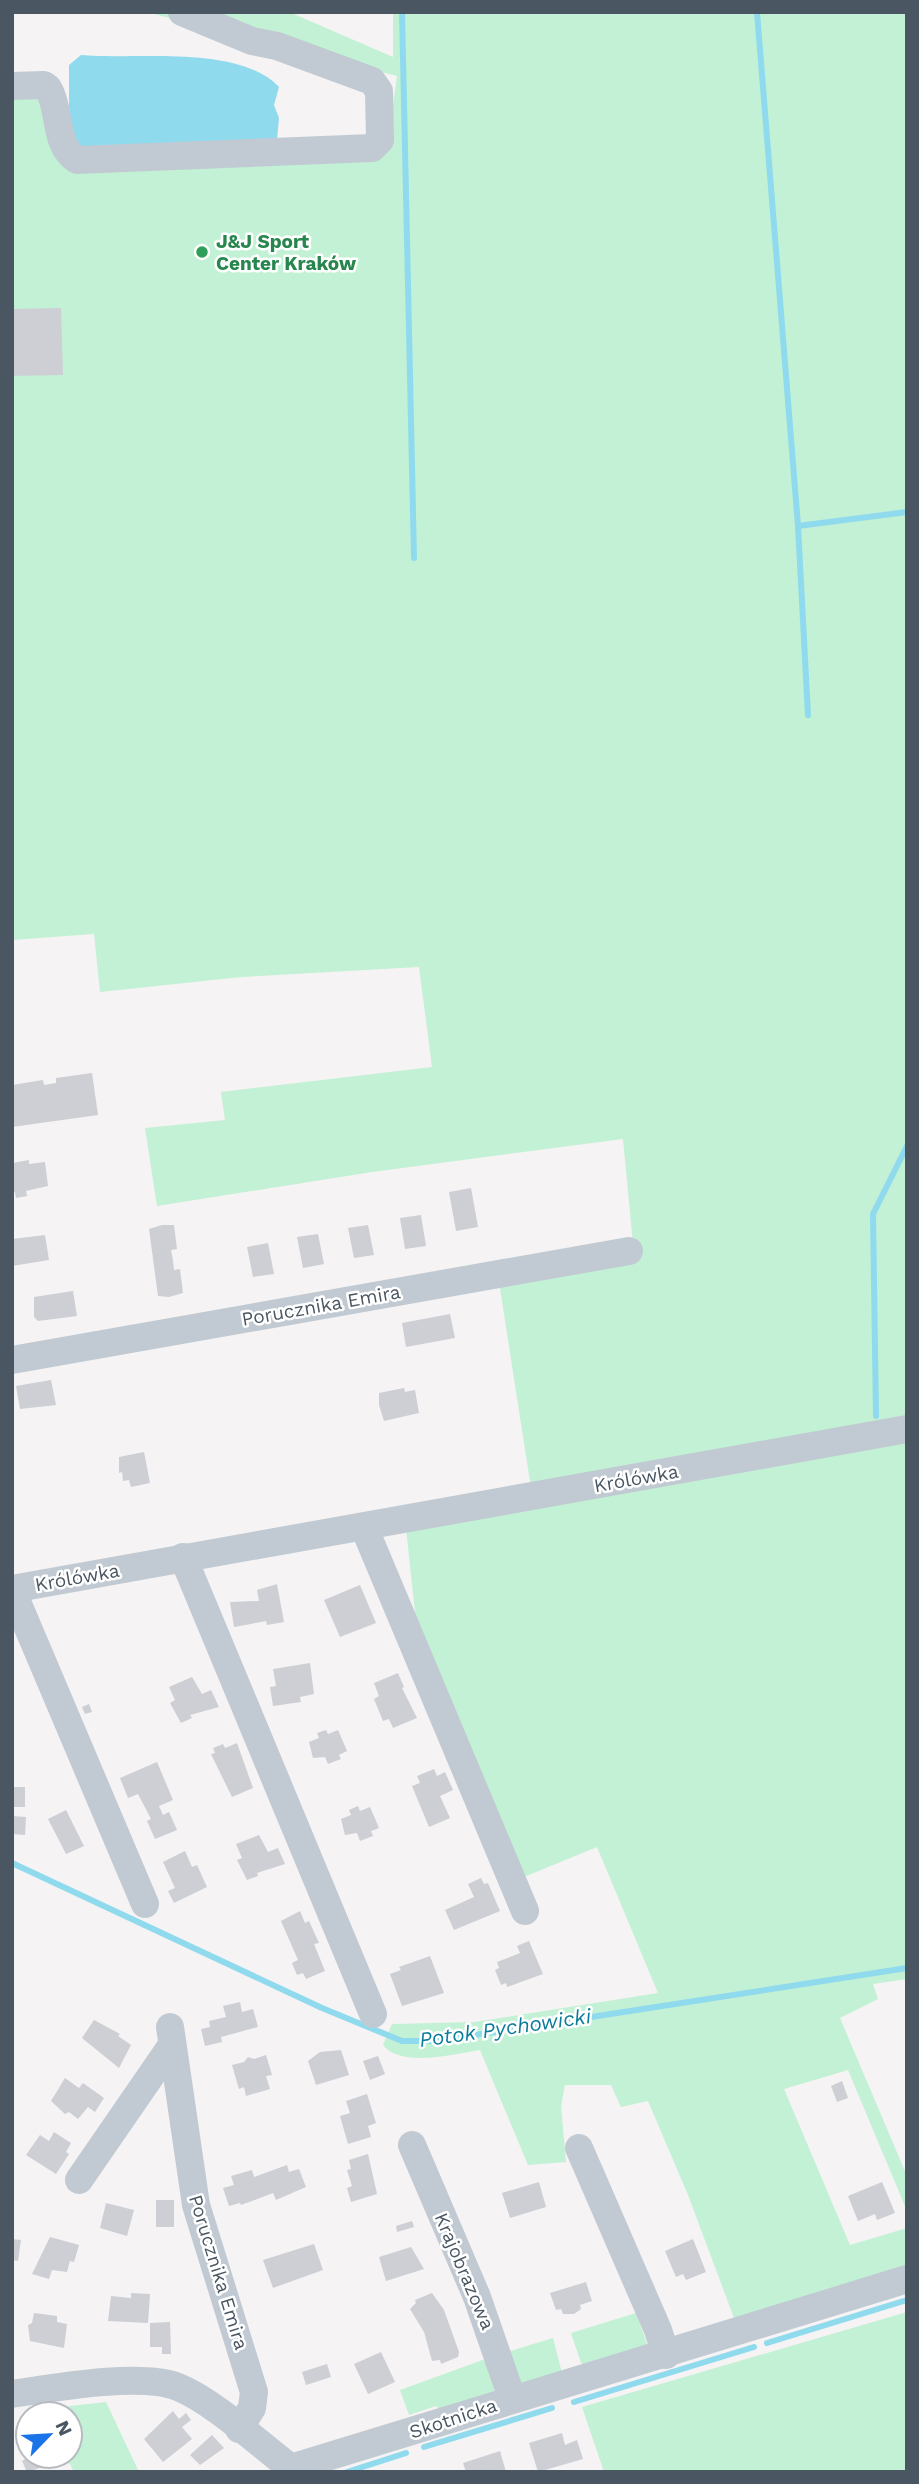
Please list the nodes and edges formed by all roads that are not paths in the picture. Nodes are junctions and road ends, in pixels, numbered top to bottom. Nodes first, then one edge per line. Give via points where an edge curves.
1 (182, 12) edge
2 (12, 86) edge
3 (629, 1251) dead end
4 (12, 1360) edge
5 (907, 1429) edge
6 (364, 1527) junction
7 (183, 1557) junction
8 (12, 1590) edge
9 (145, 1904) dead end
10 (525, 1911) dead end
11 (373, 2014) dead end
12 (412, 2145) dead end
13 (579, 2148) dead end
14 (79, 2180) dead end
15 (907, 2278) edge
16 (666, 2355) junction
17 (12, 2394) edge
18 (512, 2398) junction
19 (239, 2429) junction
20 (293, 2470) edge

1 - 2 street via 251,41 324,61 372,81 379,91 377,145 77,160 64,143 48,88
3 - 4 street, Porucznika Emira
5 - 6 street, Królówka
6 - 7 street, Królówka
6 - 10 street
7 - 8 street, Królówka
7 - 11 street
8 - 9 street
12 - 18 street, Krajobrazowa via 477,2297
13 - 16 street
14 - 19 street, Porucznika Emira via 171,2036 196,2205 254,2392 252,2409
15 - 16 street, Skotnicka
16 - 18 street, Skotnicka
17 - 19 street, Skotnicka via 163,2383 190,2393
18 - 20 street, Skotnicka
19 - 20 street, Skotnicka

